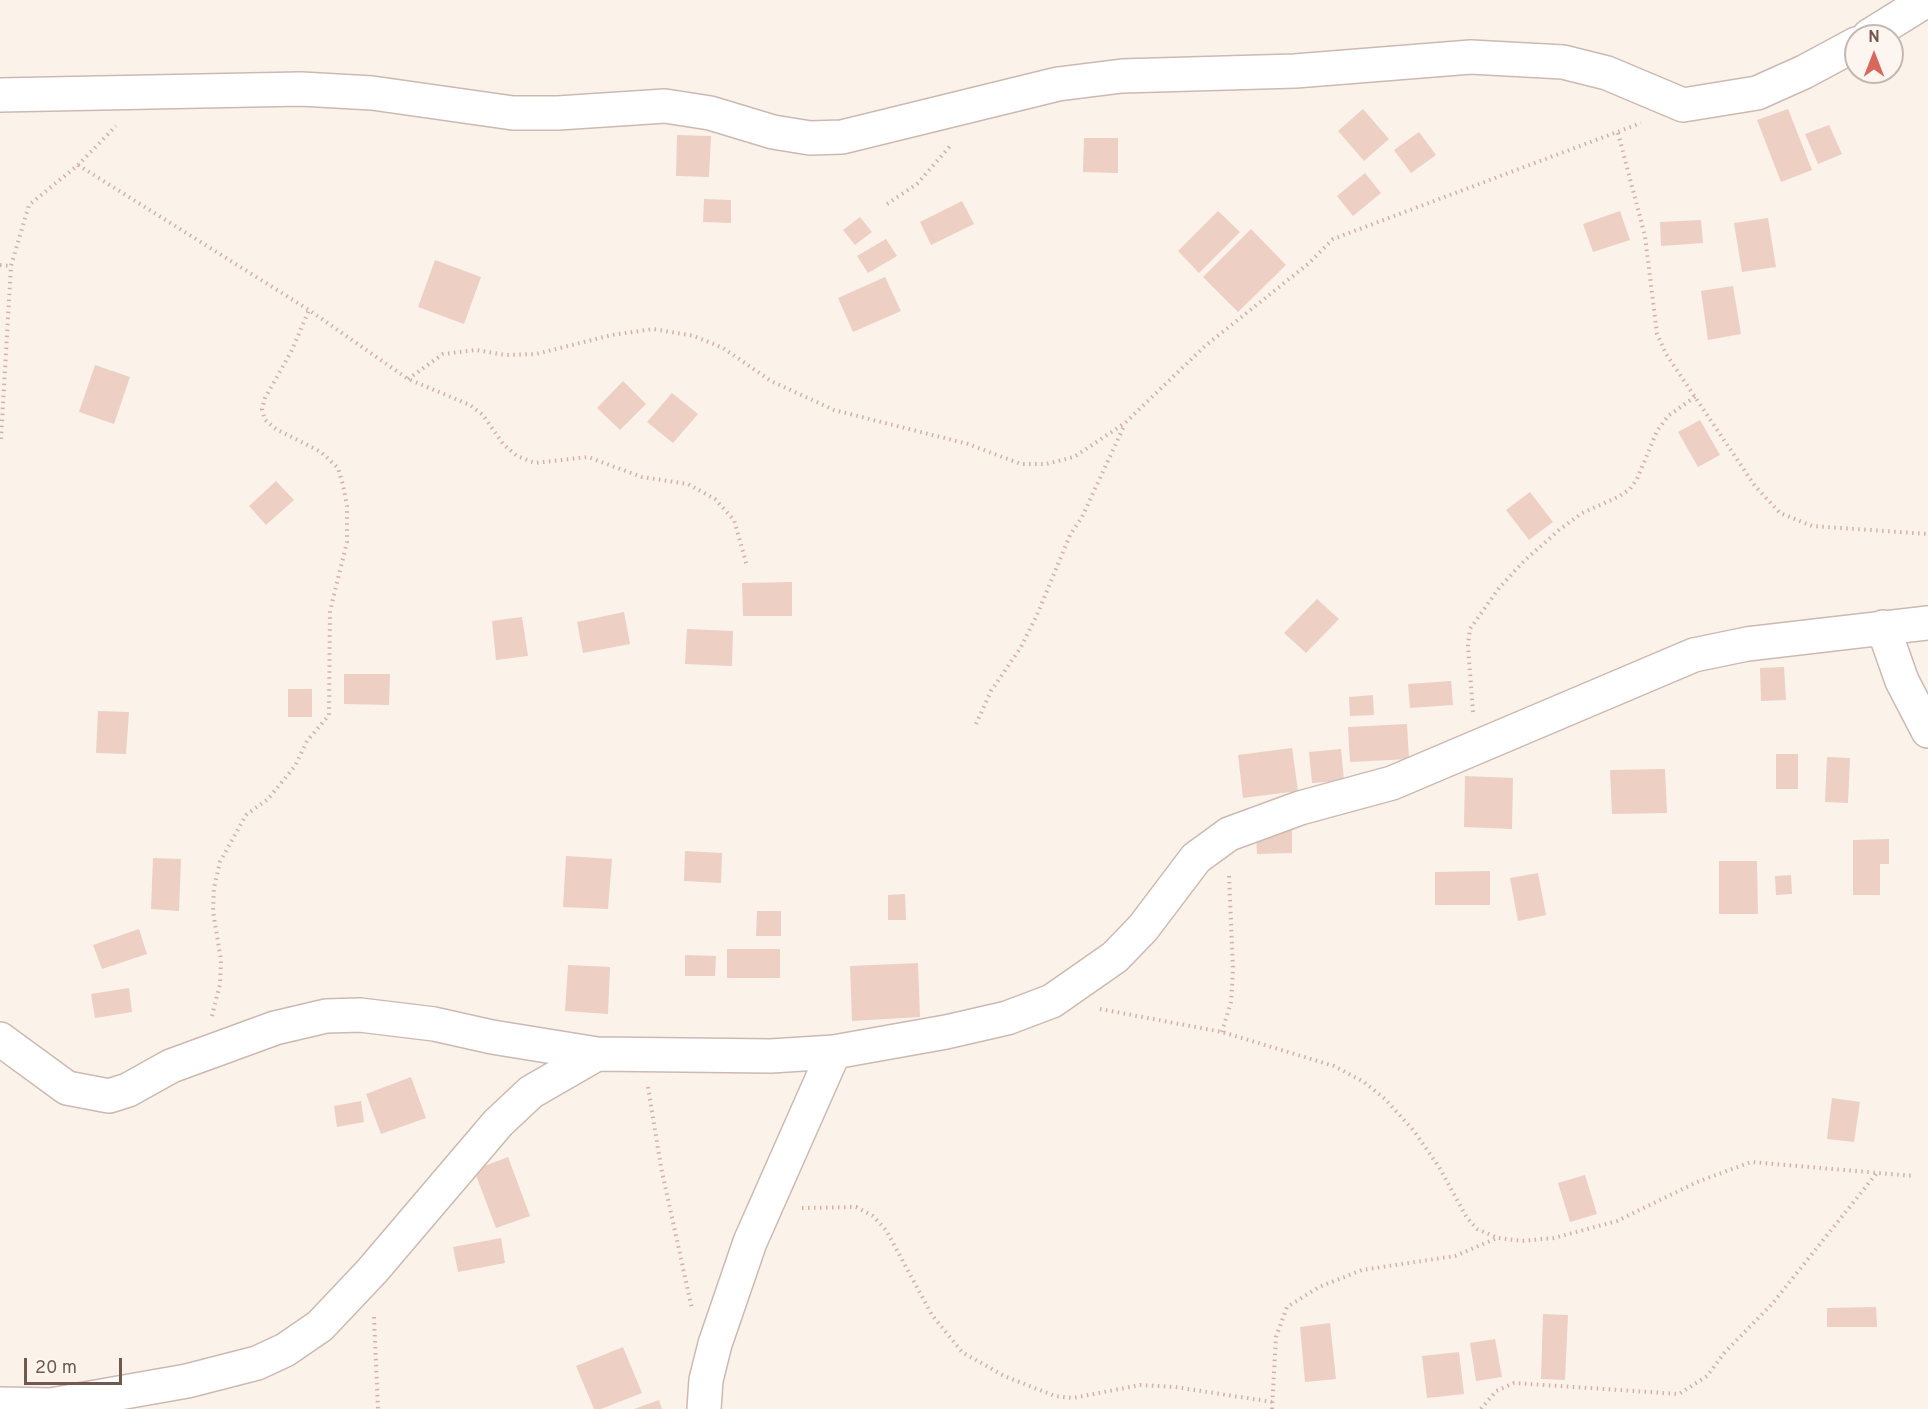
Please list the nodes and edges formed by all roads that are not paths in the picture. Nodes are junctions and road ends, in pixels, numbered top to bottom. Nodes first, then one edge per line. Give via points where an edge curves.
1 (1927, 0) edge
2 (1888, 24) edge
3 (1844, 50) edge
4 (0, 95) edge
5 (1928, 623) edge
6 (1883, 627) junction
7 (1928, 731) edge
8 (0, 1039) edge
9 (834, 1052) junction
10 (597, 1054) junction
11 (0, 1404) edge
12 (704, 1409) edge

1 - 2 street
3 - 4 street via 1757,93 1683,105 1607,73 1563,62 1481,57 1069,82 842,137 810,138 665,106 513,113 372,93 301,89
5 - 6 street
6 - 7 street via 1902,681
6 - 9 street via 1694,654 1392,783 1300,808 1229,834 1196,858 1143,928 1115,957 1052,1001 1007,1018
8 - 10 street via 67,1088 109,1096 171,1066 275,1028 343,1015 434,1024
9 - 10 street via 771,1056
9 - 12 street via 750,1242 715,1344
10 - 11 street via 531,1092 498,1124 320,1326 285,1350 257,1363 187,1381 51,1405

